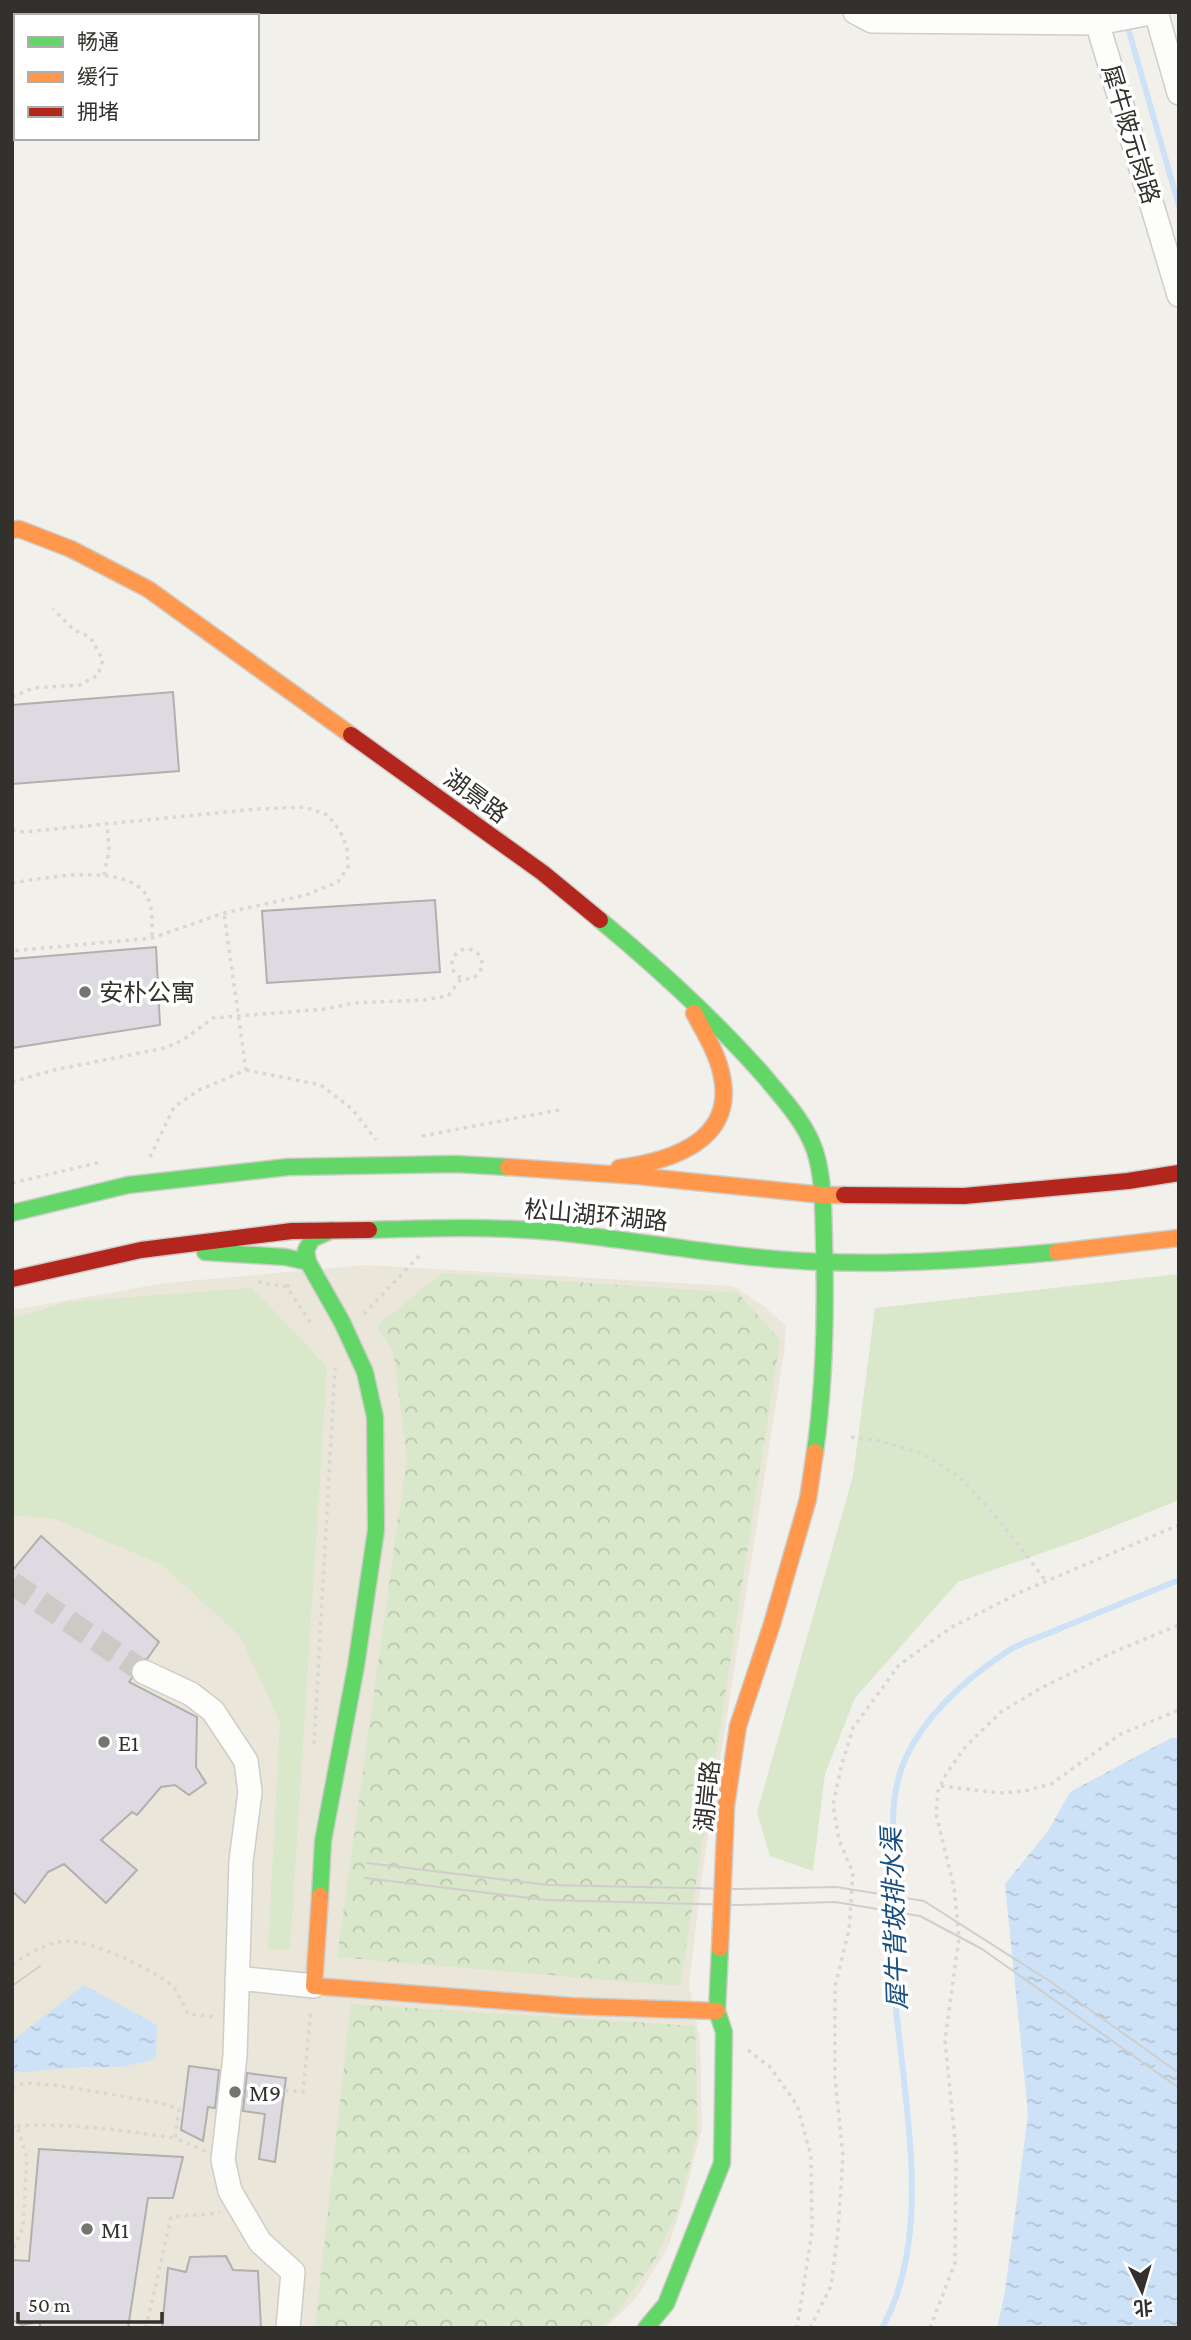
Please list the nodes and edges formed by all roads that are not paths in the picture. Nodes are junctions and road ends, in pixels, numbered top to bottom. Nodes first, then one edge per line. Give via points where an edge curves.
1 (855, 12) edge
2 (1156, 12) edge
3 (1096, 18) edge
4 (1179, 93) edge
5 (1179, 295) edge
6 (12, 530) edge
7 (684, 993) junction
8 (580, 1172) junction
9 (1179, 1173) edge
10 (823, 1195) junction
11 (12, 1213) edge
12 (332, 1230) junction
13 (1179, 1238) edge
14 (141, 1250) junction
15 (308, 1262) junction
16 (825, 1262) junction
17 (12, 1279) edge
18 (144, 1672) tunnel mouth
19 (237, 1979) junction
20 (314, 1986) junction
21 (717, 2011) junction
22 (288, 2328) edge
23 (646, 2328) edge

1 - 3 street via 872,21
2 - 3 street
2 - 4 street
3 - 5 street, 犀牛陂元岗路
6 - 7 main road, 湖景路 via 72,549 148,589 543,873
7 - 8 main road via 717,1059 723,1083 719,1118 701,1142 671,1158
7 - 10 main road, 湖景路 via 730,1037 797,1115 815,1152
8 - 10 main road, 松山湖环湖路
8 - 11 main road, 松山湖环湖路 via 456,1164 288,1167 128,1185
9 - 10 main road, 松山湖环湖路 via 964,1196
10 - 16 main road, 湖岸路
12 - 14 main road, 松山湖环湖路
12 - 15 main road via 312,1239 306,1251
12 - 16 main road, 松山湖环湖路 via 552,1232
13 - 16 main road, 松山湖环湖路 via 967,1260
14 - 15 main road
14 - 17 main road, 松山湖环湖路
15 - 20 main road via 365,1372 375,1417 376,1530 323,1841
16 - 21 main road, 湖岸路, bridge via 821,1393 808,1499 738,1726 726,1806
18 - 19 street via 191,1694 213,1711 246,1761 250,1791
19 - 20 street
19 - 22 street via 235,2056 223,2160 230,2191 260,2242 293,2272
20 - 21 main road via 571,2006
21 - 23 main road, 湖岸路 via 724,2032 722,2163 666,2304

